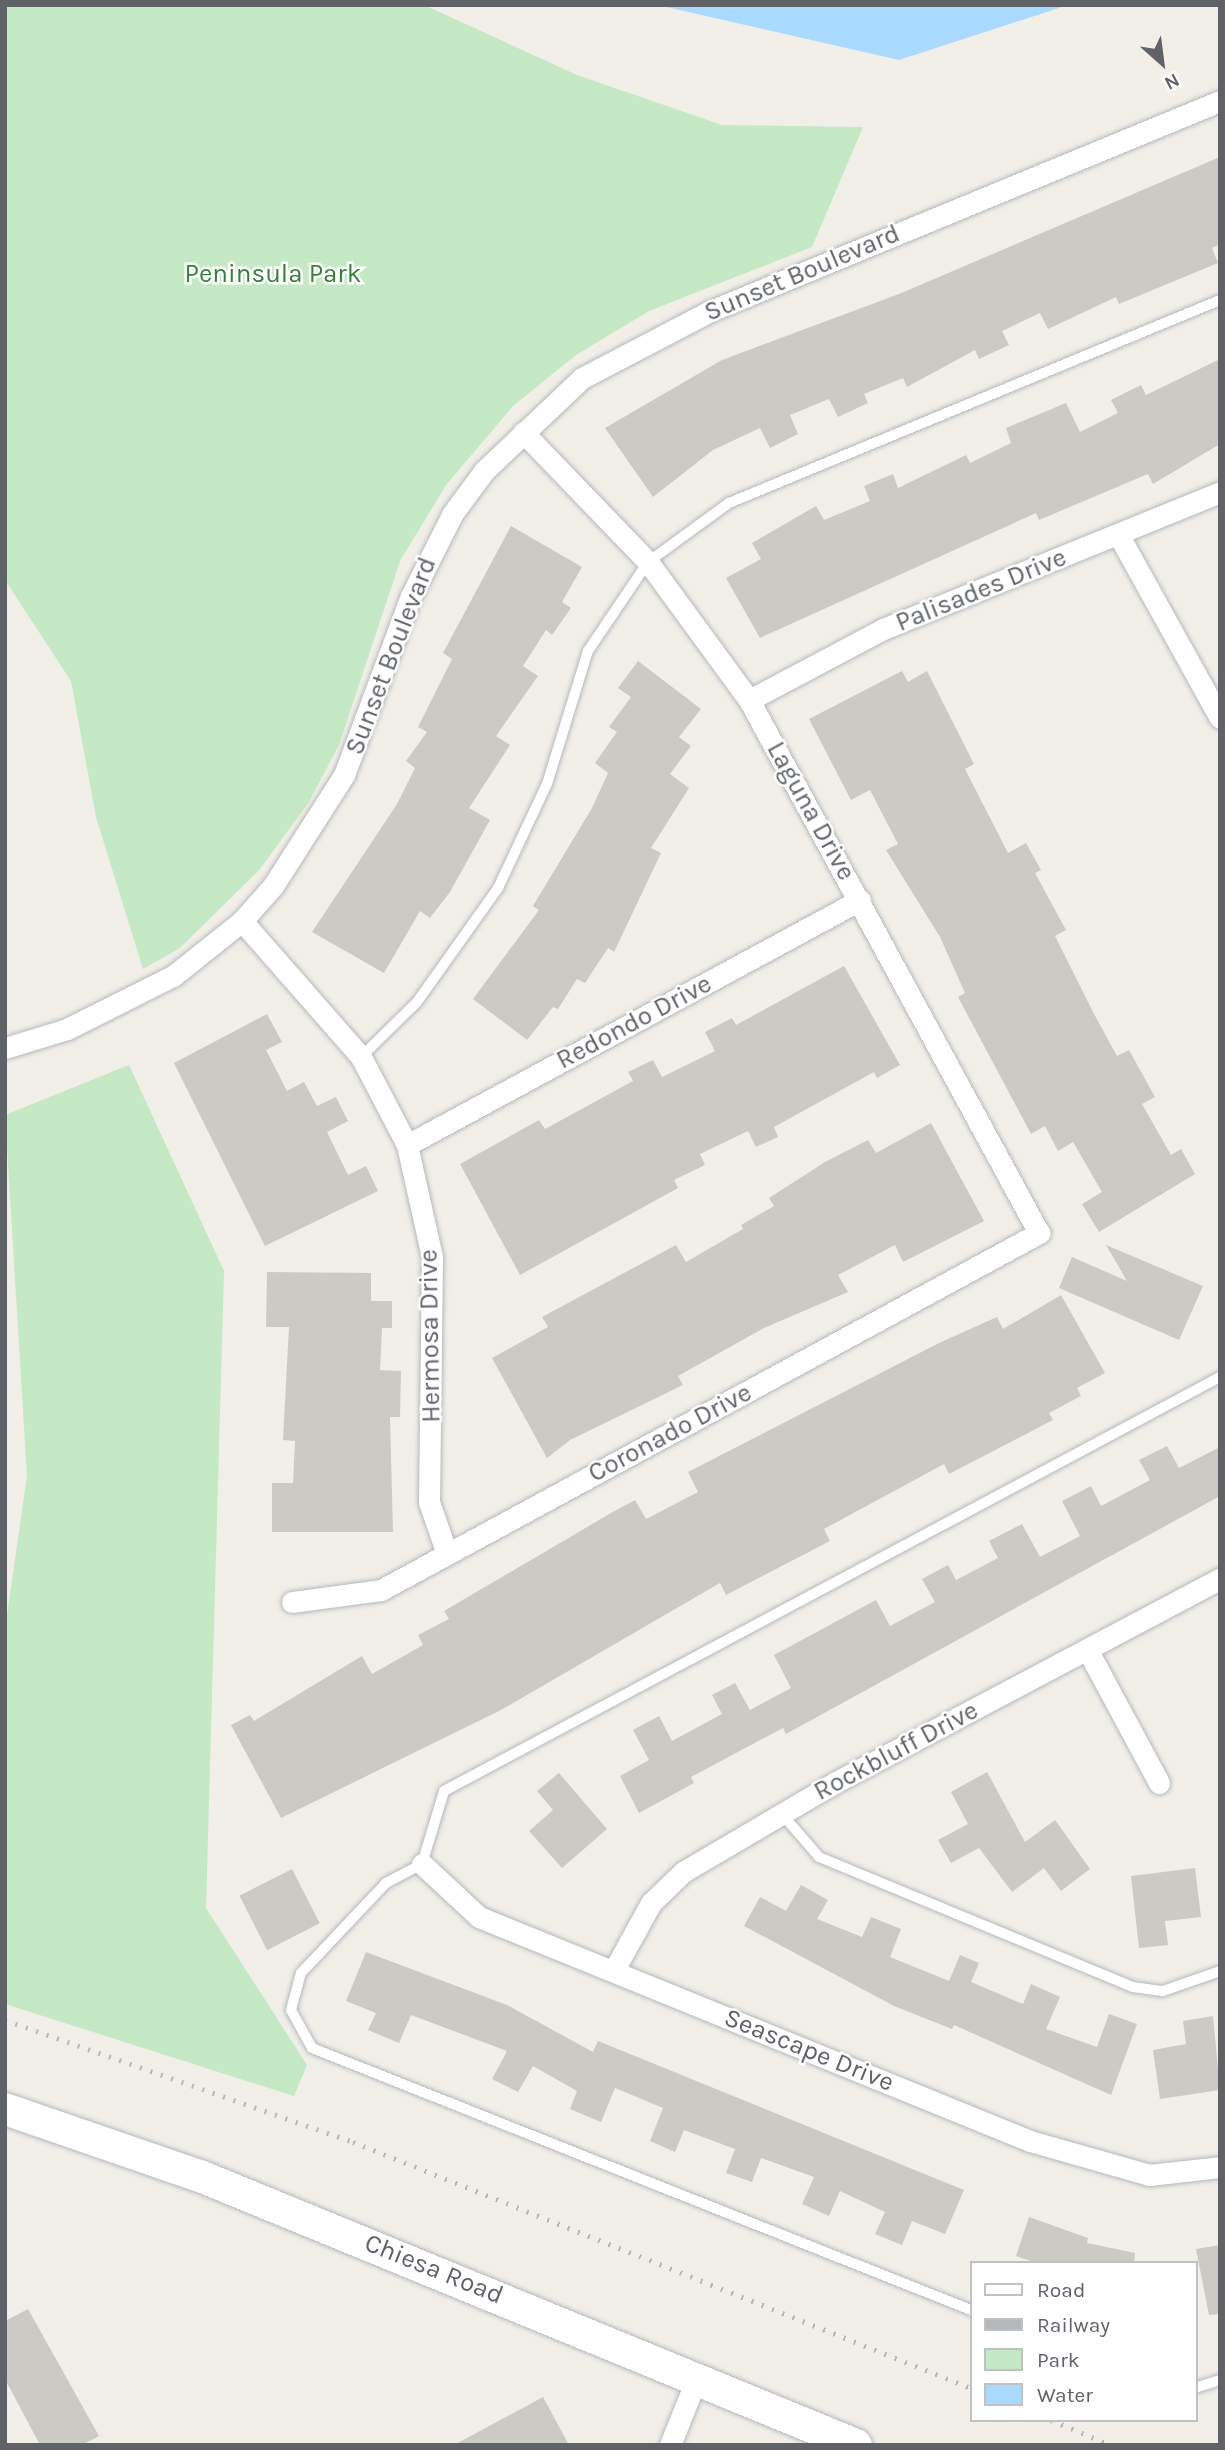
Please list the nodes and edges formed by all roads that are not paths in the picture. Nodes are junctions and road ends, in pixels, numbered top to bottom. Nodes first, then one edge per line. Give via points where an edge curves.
1 (1220, 101) edge
2 (1220, 300) edge
3 (523, 432) junction
4 (1220, 492) edge
5 (1118, 534) junction
6 (648, 562) junction
7 (749, 701) junction
8 (1220, 718) edge
9 (860, 900) junction
10 (242, 921) junction
11 (5, 1048) edge
12 (361, 1057) junction
13 (407, 1145) junction
14 (1039, 1233) joint
15 (1220, 1377) edge
16 (447, 1554) junction
17 (1220, 1579) edge
18 (292, 1602) dead end
19 (1088, 1651) junction
20 (1159, 1783) dead end
21 (782, 1814) junction
22 (422, 1864) junction
23 (614, 1970) junction
24 (1220, 1971) edge
25 (5, 2109) edge
26 (1220, 2167) edge
27 (970, 2310) edge
28 (698, 2375) junction
29 (1220, 2380) edge
30 (1197, 2387) edge
31 (670, 2445) edge
32 (856, 2445) edge

1 - 3 street, Sunset Boulevard via 667,330 582,378
2 - 6 lane via 729,503
3 - 6 street, Laguna Drive
3 - 10 street, Sunset Boulevard via 484,471 431,550 344,775 300,849
4 - 5 street, Palisades Drive
5 - 7 street, Palisades Drive via 883,629
5 - 8 street
6 - 7 street, Laguna Drive
6 - 12 lane via 588,651 547,784 498,888 417,1002
7 - 9 street, Laguna Drive
9 - 13 street, Redondo Drive
9 - 14 street, Laguna Drive
10 - 11 street, Sunset Boulevard via 137,997 67,1029
10 - 12 street, Hermosa Drive
12 - 13 street, Hermosa Drive
13 - 16 street, Hermosa Drive via 432,1257 429,1502
14 - 16 street, Coronado Drive
15 - 22 lane via 444,1791
16 - 18 street, Coronado Drive via 364,1596
17 - 19 street, Rockbluff Drive
19 - 20 street
19 - 21 street, Rockbluff Drive
21 - 23 street, Rockbluff Drive via 683,1872 651,1903
21 - 24 lane via 818,1857 1133,1987 1163,1992
22 - 23 street, Seascape Drive via 479,1917
22 - 27 lane via 386,1883 302,1973 290,2010 312,2048
23 - 26 street, Seascape Drive via 1075,2156 1149,2175
25 - 28 main road, Chiesa Road via 200,2176
28 - 31 street
28 - 32 main road, Chiesa Road
29 - 30 lane

